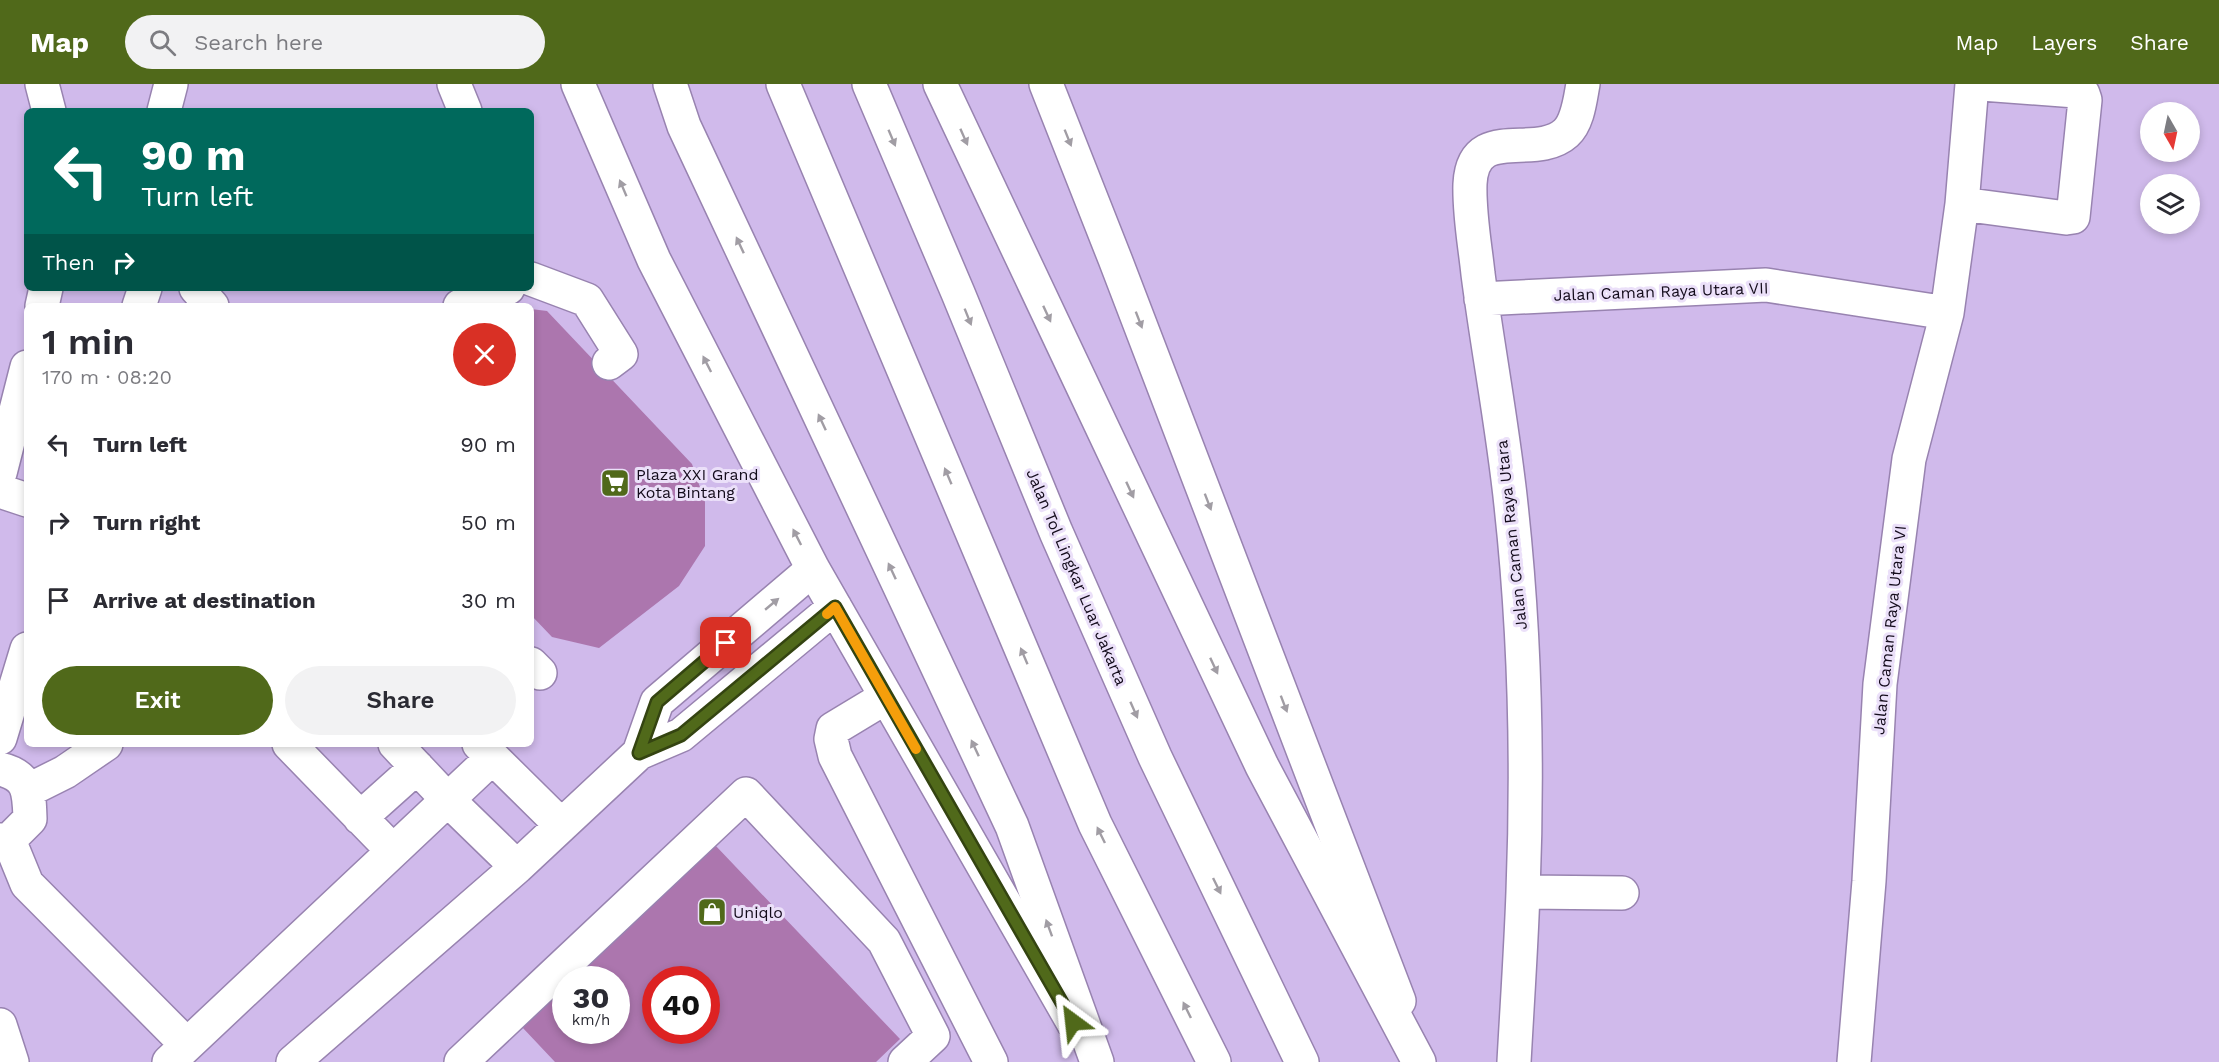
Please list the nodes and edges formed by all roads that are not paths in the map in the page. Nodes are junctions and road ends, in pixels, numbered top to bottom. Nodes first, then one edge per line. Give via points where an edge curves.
1 (42, 84) edge
2 (171, 84) edge
3 (454, 84) edge
4 (578, 84) edge
5 (670, 84) edge
6 (783, 84) edge
7 (869, 84) edge
8 (940, 84) edge
9 (1047, 84) edge
10 (1582, 84) edge
11 (1972, 84) edge
12 (1982, 84) edge
13 (48, 108) edge
14 (165, 108) edge
15 (464, 108) edge
16 (1962, 204) junction
17 (534, 279) edge
18 (199, 291) edge
19 (500, 291) edge
20 (1481, 299) junction
21 (209, 303) edge
22 (468, 303) edge
23 (1947, 313) junction
24 (609, 363) dead end
25 (24, 385) edge
26 (12, 456) edge
27 (0, 491) edge
28 (24, 499) edge
29 (813, 569) junction
30 (835, 607) junction
31 (24, 659) edge
32 (886, 697) junction
33 (0, 738) edge
34 (98, 747) edge
35 (291, 747) edge
36 (486, 751) edge
37 (639, 753) junction
38 (406, 755) edge
39 (68, 758) edge
40 (0, 769) edge
41 (29, 790) junction
42 (447, 799) junction
43 (360, 818) junction
44 (561, 825) junction
45 (4, 840) edge
46 (393, 851) junction
47 (517, 867) junction
48 (1523, 892) junction
49 (1622, 893) dead end
50 (0, 1025) edge
51 (178, 1053) edge
52 (12, 1062) edge
53 (293, 1062) edge
54 (461, 1062) edge
55 (905, 1062) edge
56 (991, 1062) edge
57 (1096, 1062) edge
58 (1214, 1062) edge
59 (1302, 1062) edge
60 (1421, 1062) edge
61 (1514, 1062) edge
62 (1854, 1062) edge

1 - 13 main road
2 - 14 main road
3 - 15 main road
29 -> 4 main road via 654,260
57 -> 5 main road via 1012,826 684,126
58 -> 6 main road via 1095,824
7 -> 59 main road, Jalan Tol Lingkar Luar Jakarta via 1150,747
8 -> 60 main road via 1262,766
9 -> 60 main road
10 - 20 main road, Jalan Caman Raya Utara via 1573,124 1565,134 1536,144 1497,146 1476,159 1470,185
11 - 16 main road, Jalan Caman Raya Utara VI
12 - 16 main road via 2083,94 2075,211 2073,217 2066,218
16 - 23 main road, Jalan Caman Raya Utara VI
17 - 24 main road via 587,300 621,354
18 - 21 main road
19 - 22 main road
20 - 23 main road, Jalan Caman Raya Utara VII via 1766,285
20 - 48 main road, Jalan Caman Raya Utara via 1511,505 1520,616
23 - 62 main road, Jalan Caman Raya Utara VI via 1909,459 1880,684
25 - 26 main road
27 - 28 main road
29 - 30 main road
37 -> 29 main road via 657,702
30 - 32 main road
30 - 37 main road via 681,735
31 - 33 main road
32 - 56 main road via 833,729 835,756
32 - 57 main road
34 - 39 main road
35 - 43 main road
36 - 42 main road
36 - 44 main road
37 - 44 main road
38 - 42 main road
38 - 43 main road
39 - 41 main road
40 - 41 main road via 14,772
41 - 45 main road via 30,819
42 - 46 main road
42 - 47 main road
43 - 46 main road
44 - 47 main road
45 - 51 main road via 27,884
46 - 51 main road
47 - 53 main road
48 - 49 main road
48 - 61 main road, Jalan Caman Raya Utara
50 - 52 main road
54 - 55 main road via 746,794 884,941 933,1036

